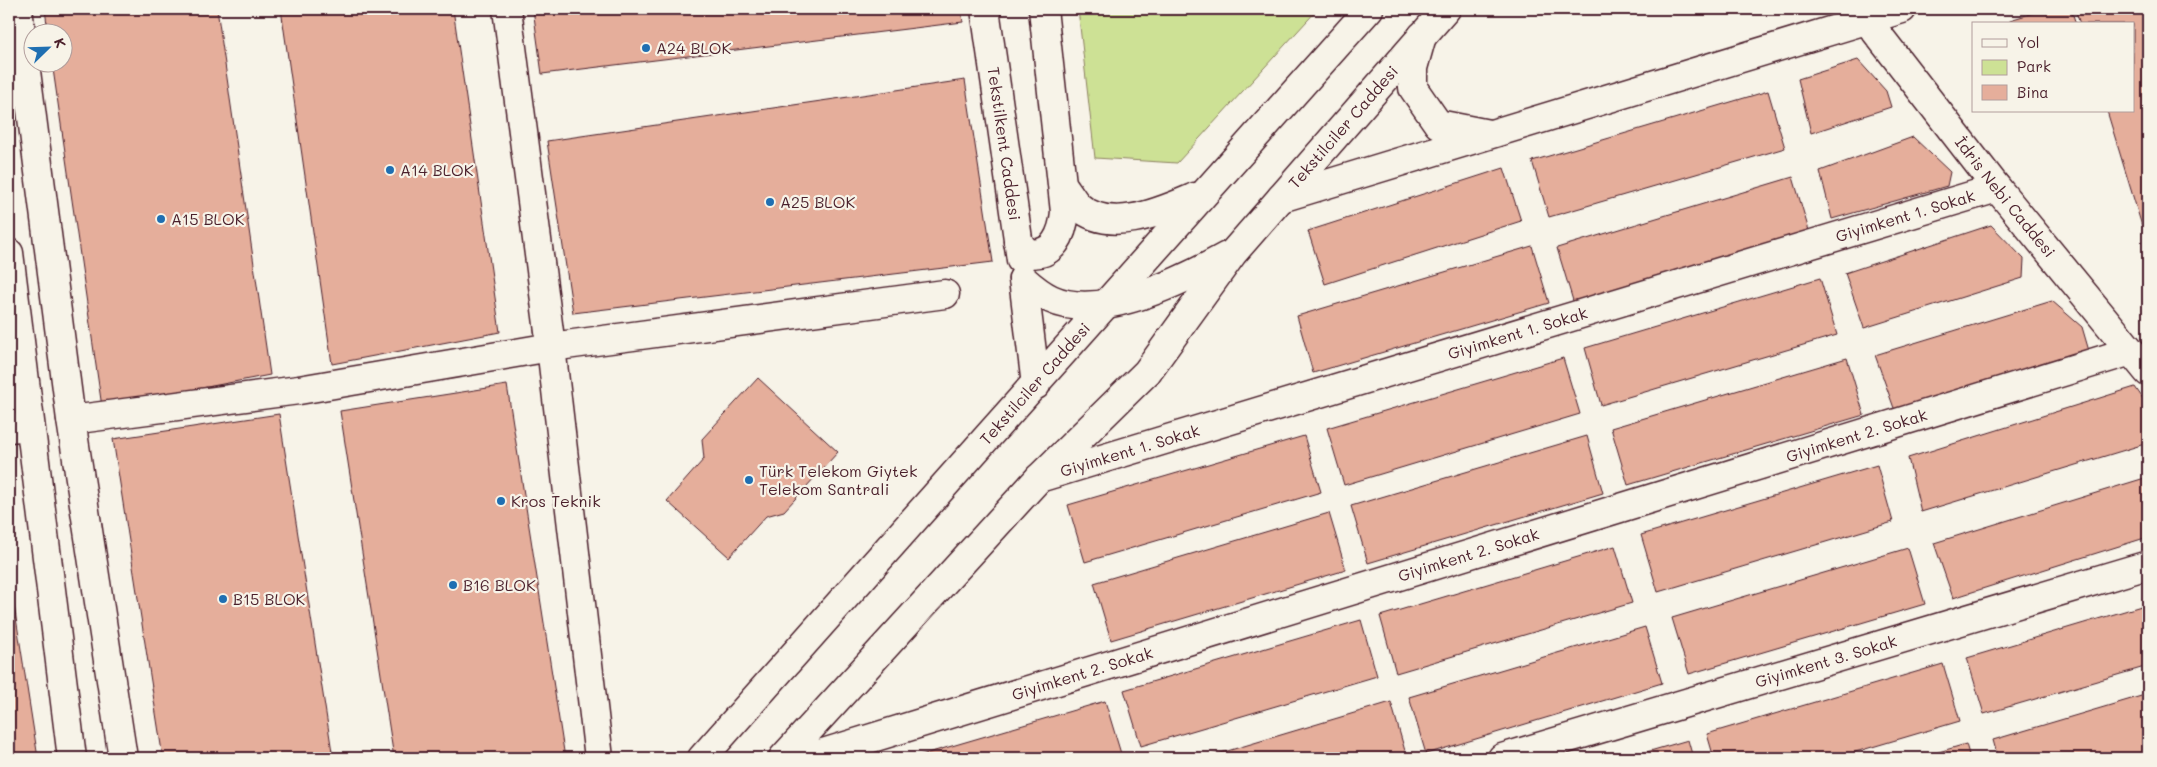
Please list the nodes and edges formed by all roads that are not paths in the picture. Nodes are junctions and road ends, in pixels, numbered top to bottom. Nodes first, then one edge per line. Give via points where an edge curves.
1 (18, 9) edge
2 (507, 9) edge
3 (985, 9) edge
4 (1042, 9) edge
5 (1369, 9) edge
6 (1446, 9) edge
7 (1902, 9) edge
8 (1866, 20) junction
9 (1422, 36) junction
10 (1492, 134) junction
11 (1064, 187) junction
12 (1997, 188) junction
13 (1202, 195) junction
14 (1281, 198) junction
15 (1018, 242) junction
16 (1233, 252) junction
17 (9, 253) edge
18 (1023, 278) junction
19 (945, 294) dead end
20 (1105, 304) junction
21 (551, 346) junction
22 (2131, 351) junction
23 (2148, 372) edge
24 (1036, 385) junction
25 (71, 420) junction
26 (19, 427) edge
27 (1039, 478) junction
28 (2148, 565) edge
29 (72, 758) edge
30 (123, 758) edge
31 (599, 758) edge
32 (702, 758) edge
33 (783, 758) edge
34 (807, 758) edge
35 (1502, 758) edge

1 - 25 street
2 - 21 street
3 - 15 street, Tekstilkent Caddesi
4 - 11 street
5 - 13 street, Tekstilciler Caddesi
6 - 9 street, Tekstilciler Caddesi
7 - 8 street
8 - 10 street
8 - 12 street, İdris Nebi Caddesi
9 - 10 street via 1413,68 1413,88 1438,124
9 - 14 street, Tekstilciler Caddesi
10 - 14 street
11 - 13 street via 1079,206 1100,217 1120,219 1140,218
11 - 15 street via 1063,228 1054,245 1047,251 1032,254 1023,250
12 - 22 street, İdris Nebi Caddesi
12 - 27 street, Giyimkent 1. Sokak
13 - 20 street, Tekstilciler Caddesi
14 - 16 street, Tekstilciler Caddesi
15 - 18 street, Tekstilkent Caddesi
16 - 20 street via 1185,278
16 - 27 street, Tekstilciler Caddesi via 1147,372
17 - 26 street
18 - 20 street via 1053,300 1073,305
18 - 24 street, Tekstilkent Caddesi
19 - 21 street
20 - 24 street, Tekstilciler Caddesi
21 - 25 street via 299,390
21 - 31 street
22 - 23 street, İdris Nebi Caddesi
22 - 34 street, Giyimkent 2. Sokak
24 - 32 street, Tekstilciler Caddesi
25 - 26 street
25 - 30 street
26 - 29 street
27 - 33 street, Tekstilciler Caddesi
28 - 35 street, Giyimkent 3. Sokak

